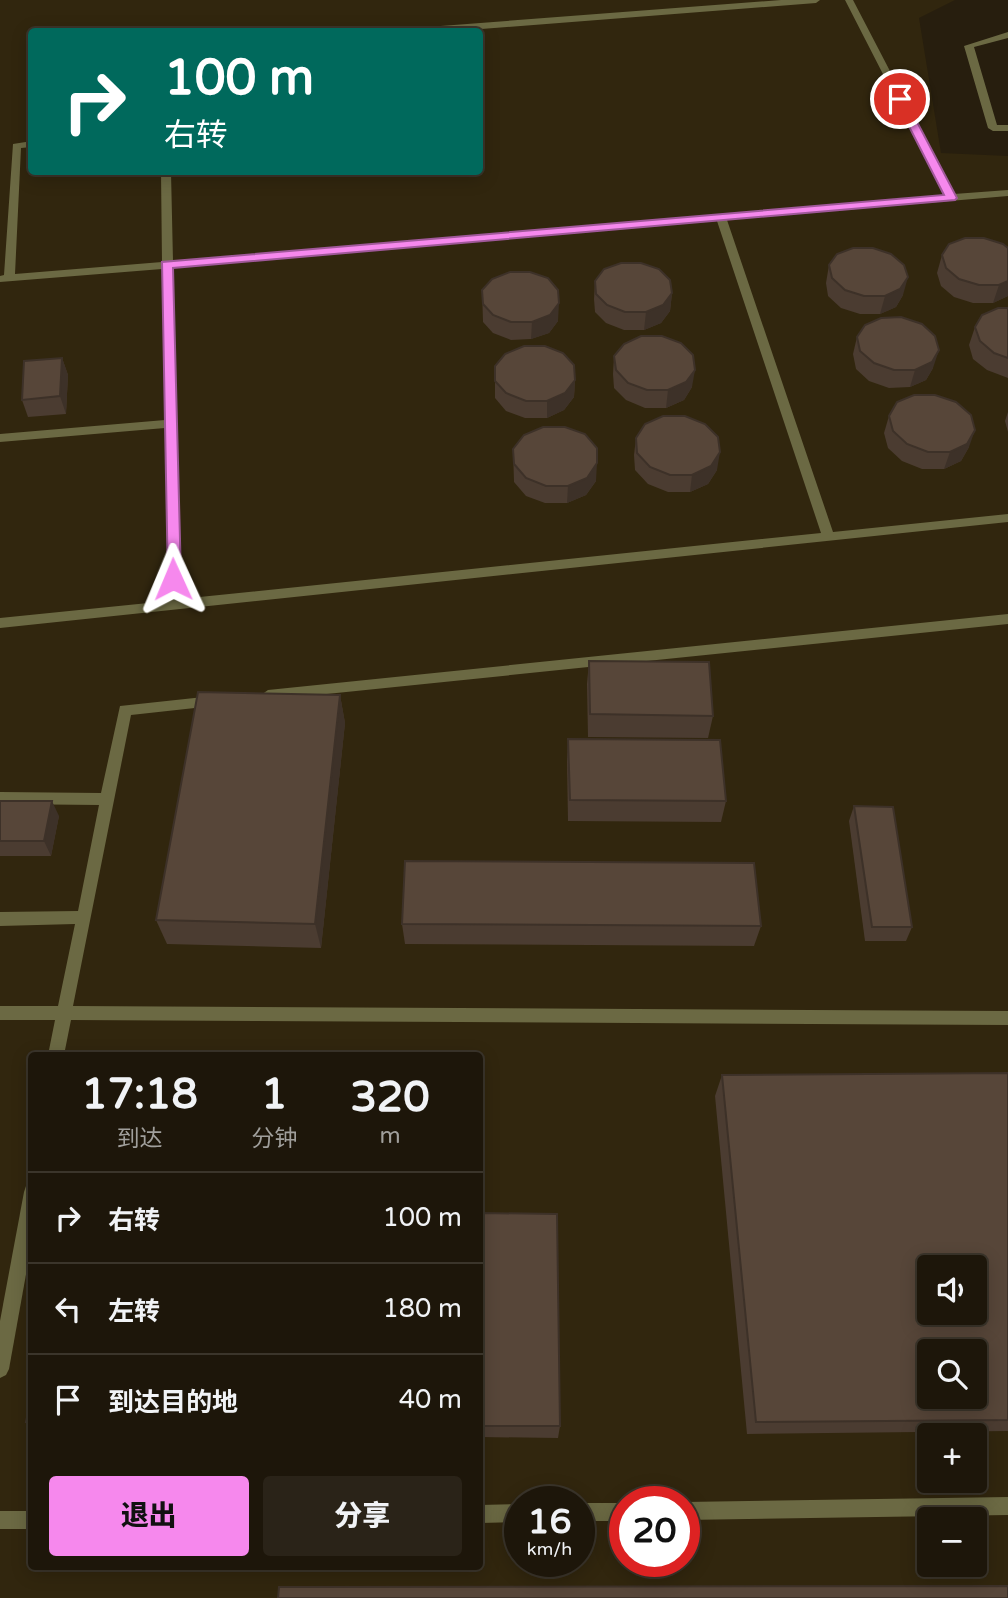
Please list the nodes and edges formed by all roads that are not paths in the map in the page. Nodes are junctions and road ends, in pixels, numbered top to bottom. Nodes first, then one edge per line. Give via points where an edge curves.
1 (816, 0) edge
2 (849, 0) edge
3 (453, 28) edge
4 (1008, 35) edge
5 (1008, 128) edge
6 (28, 144) edge
7 (166, 175) edge
8 (1008, 193) edge
9 (951, 198) junction
10 (721, 217) junction
11 (166, 265) junction
12 (5, 279) edge
13 (170, 424) junction
14 (0, 438) edge
15 (1008, 518) edge
16 (828, 535) junction
17 (174, 605) junction
18 (1008, 619) edge
19 (0, 623) edge
20 (249, 697) edge
21 (221, 700) edge
22 (0, 798) edge
23 (107, 799) junction
24 (82, 917) junction
25 (0, 919) edge
26 (0, 1013) edge
27 (63, 1013) junction
28 (1008, 1018) edge
29 (56, 1052) edge
30 (28, 1214) edge
31 (0, 1369) edge
32 (1008, 1506) edge
33 (700, 1511) edge
34 (504, 1513) edge
35 (483, 1514) edge
36 (0, 1520) edge
37 (28, 1520) edge

1 - 3 lane
2 - 9 lane
4 - 5 lane via 969,46 993,128
6 - 12 lane via 16,146
7 - 11 lane
8 - 9 lane
9 - 10 lane
10 - 11 lane
10 - 16 lane
11 - 12 lane
11 - 13 lane
13 - 14 lane
13 - 17 lane
15 - 16 lane
16 - 17 lane
17 - 19 lane
18 - 20 lane
21 - 23 lane via 124,710
22 - 23 lane
23 - 24 lane
24 - 25 lane
24 - 27 lane
26 - 27 lane
27 - 28 lane
27 - 29 lane
30 - 31 lane
32 - 33 lane
34 - 35 lane
36 - 37 lane

